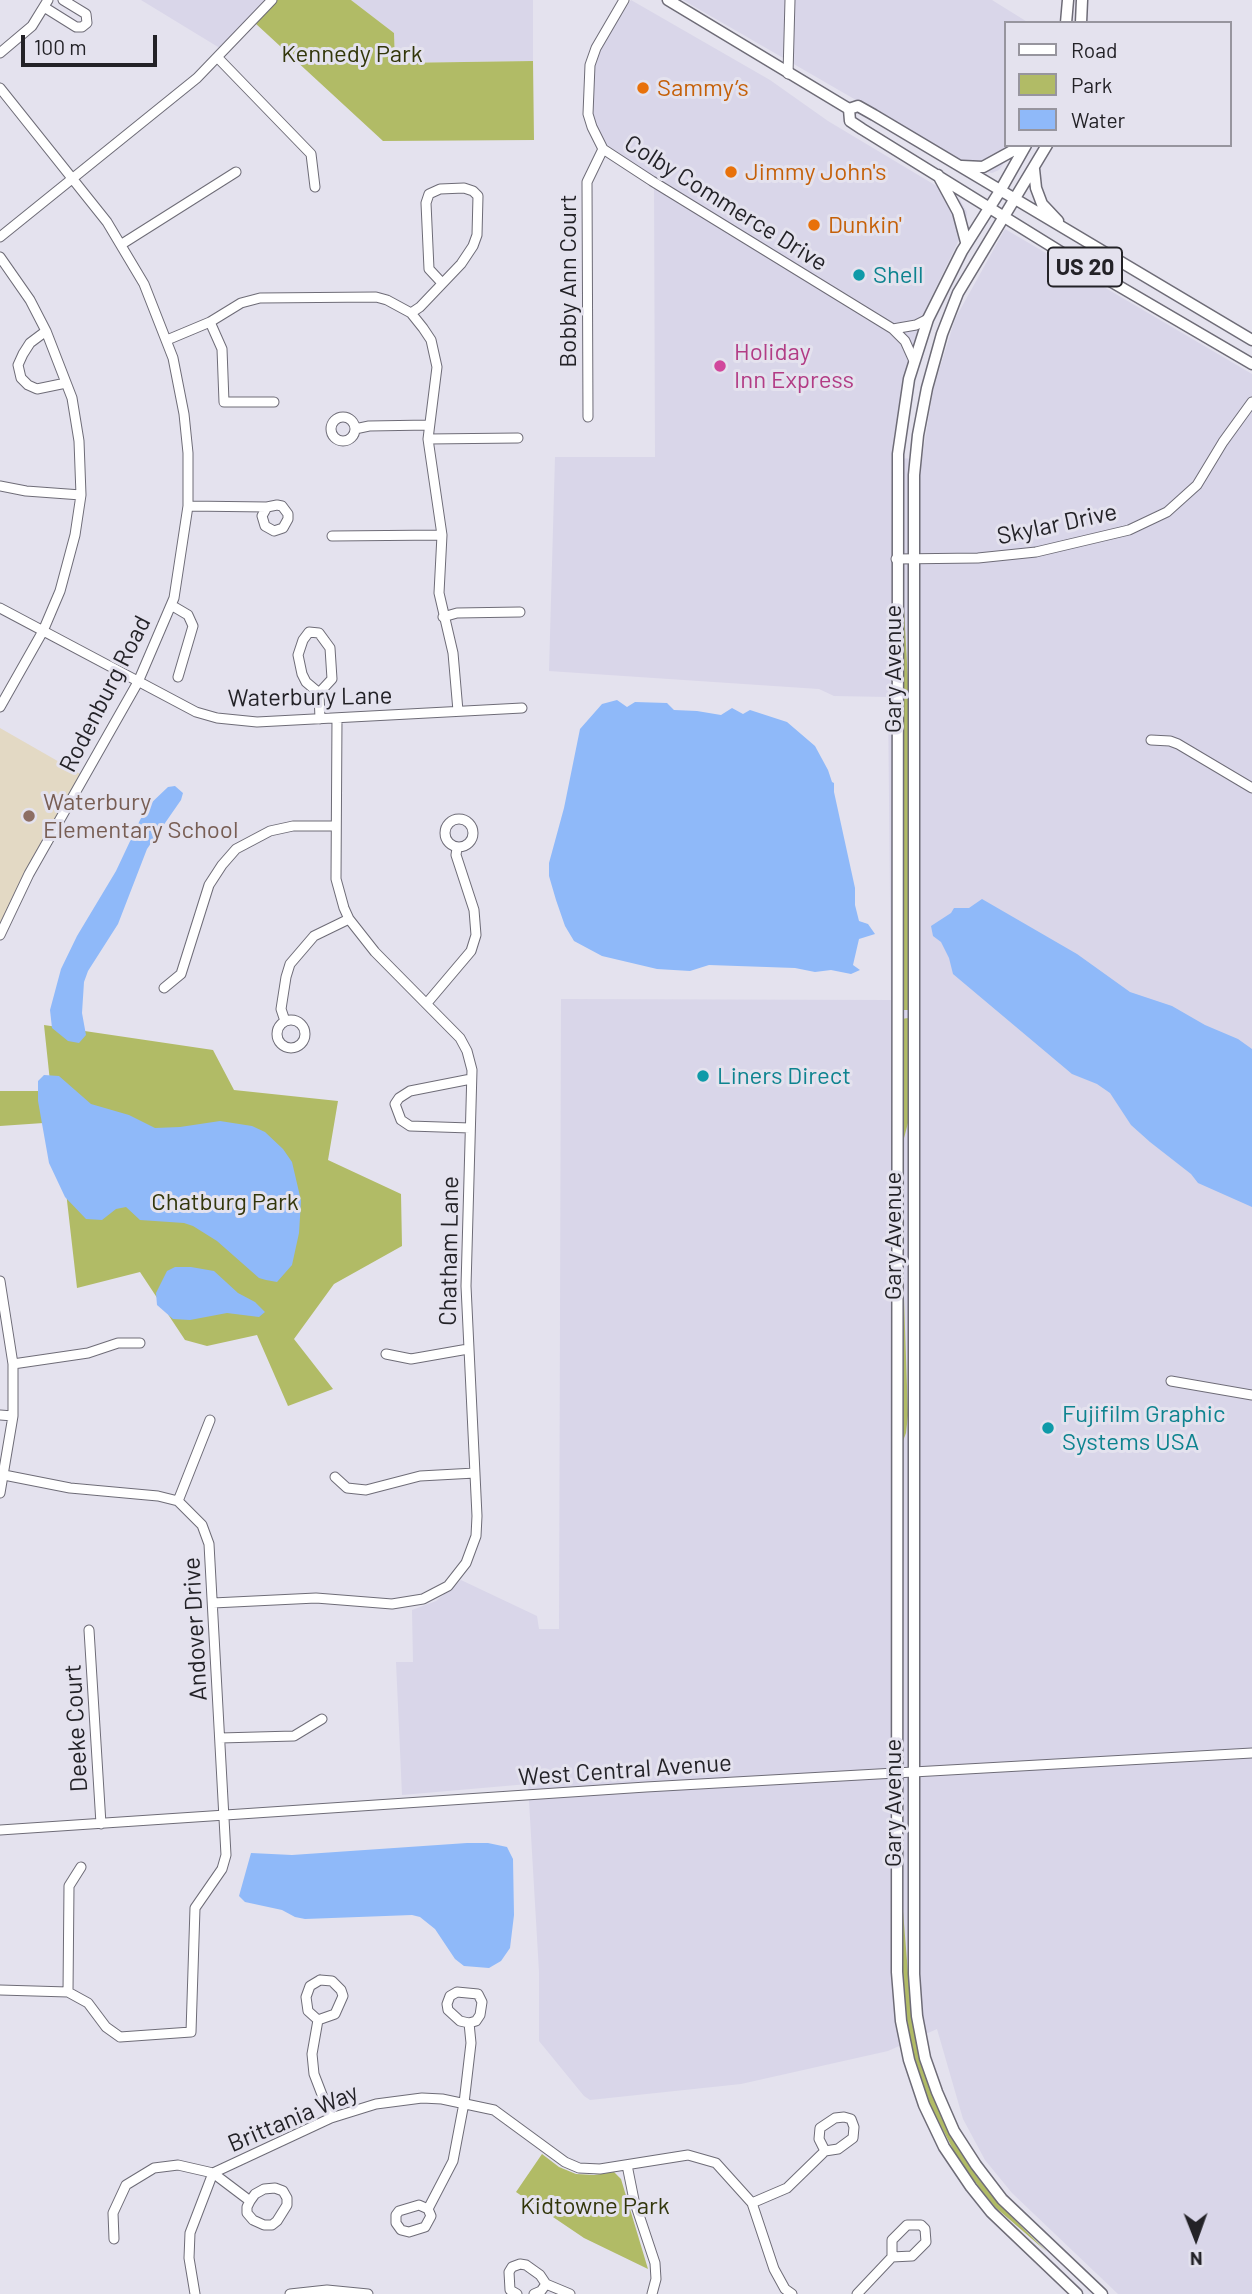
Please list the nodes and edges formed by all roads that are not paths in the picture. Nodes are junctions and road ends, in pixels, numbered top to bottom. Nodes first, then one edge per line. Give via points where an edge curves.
1 (63, 0) edge
2 (272, 0) edge
3 (624, 0) edge
4 (668, 0) edge
5 (790, 0) edge
6 (1068, 0) edge
7 (1082, 0) edge
8 (46, 4) edge
9 (1066, 21) edge
10 (1081, 21) edge
11 (0, 53) edge
12 (218, 58) junction
13 (788, 74) junction
14 (0, 88) edge
15 (849, 109) junction
16 (1021, 147) edge
17 (1024, 147) edge
18 (1046, 147) edge
19 (603, 149) junction
20 (960, 166) junction
21 (1034, 169) junction
22 (236, 172) dead end
23 (938, 176) junction
24 (74, 179) junction
25 (315, 187) dead end
26 (1000, 191) junction
27 (1015, 200) junction
28 (990, 206) junction
29 (1004, 217) junction
30 (1073, 235) junction
31 (0, 237) edge
32 (967, 243) junction
33 (122, 244) junction
34 (0, 257) edge
35 (442, 283) junction
36 (411, 313) junction
37 (928, 319) junction
38 (210, 322) junction
39 (894, 329) junction
40 (46, 331) junction
41 (167, 340) junction
42 (1252, 340) edge
43 (914, 362) junction
44 (1252, 364) edge
45 (66, 383) junction
46 (274, 402) dead end
47 (1252, 402) edge
48 (588, 416) dead end
49 (429, 425) junction
50 (355, 429) dead end
51 (518, 438) dead end
52 (428, 439) junction
53 (0, 486) edge
54 (81, 495) junction
55 (188, 506) junction
56 (267, 507) dead end
57 (442, 535) junction
58 (332, 536) dead end
59 (896, 559) junction
60 (914, 560) junction
61 (171, 605) junction
62 (0, 608) edge
63 (520, 612) dead end
64 (443, 617) junction
65 (43, 631) junction
66 (178, 677) dead end
67 (138, 682) junction
68 (319, 693) junction
69 (0, 707) edge
70 (522, 708) dead end
71 (458, 711) junction
72 (337, 718) junction
73 (320, 719) junction
74 (1151, 740) dead end
75 (1252, 788) edge
76 (336, 826) junction
77 (457, 848) dead end
78 (349, 919) junction
79 (0, 935) edge
80 (164, 988) dead end
81 (426, 1003) junction
82 (285, 1021) dead end
83 (471, 1079) junction
84 (470, 1128) junction
85 (0, 1280) edge
86 (2, 1300) edge
87 (140, 1343) dead end
88 (468, 1349) junction
89 (386, 1354) dead end
90 (13, 1364) junction
91 (1171, 1381) dead end
92 (1252, 1395) edge
93 (0, 1415) edge
94 (13, 1416) junction
95 (210, 1420) dead end
96 (475, 1473) junction
97 (4, 1475) junction
98 (335, 1477) dead end
99 (0, 1493) edge
100 (178, 1500) junction
101 (213, 1603) junction
102 (89, 1630) dead end
103 (322, 1719) dead end
104 (220, 1738) junction
105 (1252, 1753) edge
106 (914, 1773) junction
107 (896, 1774) junction
108 (224, 1816) junction
109 (101, 1824) junction
110 (0, 1830) edge
111 (81, 1867) dead end
112 (0, 1990) edge
113 (68, 1992) junction
114 (318, 2020) junction
115 (469, 2024) dead end
116 (464, 2103) junction
117 (331, 2118) junction
118 (824, 2151) junction
119 (627, 2165) junction
120 (213, 2173) junction
121 (250, 2201) junction
122 (752, 2203) junction
123 (428, 2210) dead end
124 (114, 2239) dead end
125 (892, 2257) junction
126 (546, 2284) junction
127 (195, 2294) edge
128 (290, 2294) edge
129 (368, 2294) edge
130 (517, 2294) edge
131 (534, 2294) edge
132 (570, 2294) edge
133 (652, 2294) edge
134 (792, 2294) edge
135 (856, 2294) edge
136 (1077, 2294) edge
137 (1102, 2294) edge

1 - 8 street via 86,14 87,23 76,27
2 - 12 street
3 - 19 street, Colby Commerce Drive via 590,65 588,114
4 - 13 main road, US 20
5 - 13 street
6 - 9 main road
7 - 10 main road
8 - 11 street via 32,26
12 - 24 street
12 - 25 street via 311,154
13 - 15 main road, US 20
14 - 24 street, Rodenburg Road
15 - 20 main road, US 20 via 858,106
15 - 23 main road, US 20 via 850,121
16 - 20 main road via 983,167
17 - 26 main road, Gary Avenue
18 - 21 main road, Gary Avenue
19 - 39 street, Colby Commerce Drive
19 - 48 street, Bobby Ann Court via 587,182
20 - 26 main road, US 20
21 - 27 main road, Gary Avenue
21 - 30 main road via 1042,204
22 - 33 street
23 - 28 main road, US 20
23 - 32 main road via 958,212
24 - 31 street
24 - 33 street, Rodenburg Road
26 - 27 main road, US 20
26 - 28 main road, Gary Avenue
27 - 29 main road, Gary Avenue
27 - 30 main road, US 20
28 - 29 main road, US 20
28 - 32 main road, Gary Avenue
29 - 44 main road, US 20
29 - 60 main road, Gary Avenue via 958,293 930,377 917,443
30 - 42 main road, US 20
32 - 37 main road, Gary Avenue
33 - 41 street, Rodenburg Road
34 - 40 street
35 - 35 street via 429,270 426,203 429,194 440,189 464,188 478,196 477,235 461,264
35 - 36 street
36 - 38 street via 376,298 260,298 241,303
36 - 49 street via 428,335 437,367
37 - 39 street
37 - 43 main road, Gary Avenue
38 - 41 street
38 - 46 street via 222,349 223,402
39 - 43 street, Colby Commerce Drive
40 - 45 street
40 - 45 street via 23,354 18,365 21,378 37,389
41 - 55 street, Rodenburg Road via 184,414
43 - 59 main road, Gary Avenue via 898,454
45 - 54 street via 79,441
47 - 60 street, Skylar Drive via 1197,485 1167,512 1129,530 1036,552
49 - 50 street
49 - 52 street
51 - 52 street
52 - 57 street
53 - 54 street
54 - 65 street via 69,561
55 - 56 street
55 - 61 street, Rodenburg Road
57 - 58 street
57 - 64 street via 438,575
59 - 60 street, Skylar Drive
59 - 107 main road, Gary Avenue
60 - 106 main road, Gary Avenue
61 - 66 street via 188,615 193,626
61 - 67 street, Rodenburg Road
62 - 65 street, Waterbury Lane
63 - 64 street
64 - 71 street via 453,653
65 - 67 street, Waterbury Lane
65 - 69 street
67 - 73 street, Waterbury Lane via 195,712 217,718 257,722
67 - 79 street, Rodenburg Road via 29,874
68 - 68 street via 302,674 298,655 309,632 319,633 330,648 332,679
68 - 73 street
70 - 71 street, Waterbury Lane
71 - 72 street, Waterbury Lane
72 - 73 street, Waterbury Lane
72 - 76 street, Chatham Lane
74 - 75 street via 1178,744
76 - 78 street, Chatham Lane via 336,878
76 - 80 street via 270,831 236,849 209,885 181,974
77 - 81 street via 476,935 471,951
78 - 81 street, Chatham Lane
78 - 82 street via 314,936 290,964 281,1009
81 - 83 street, Chatham Lane via 460,1038 470,1060
83 - 84 street, Chatham Lane
83 - 84 street via 410,1091 395,1104 401,1120 410,1126
84 - 88 street, Chatham Lane
85 - 86 street
86 - 90 street
87 - 90 street via 118,1343 88,1353
88 - 89 street via 411,1359
88 - 96 street, Chatham Lane
90 - 94 street
91 - 92 street
93 - 94 street
94 - 97 street
95 - 100 street
96 - 98 street via 420,1476 366,1490 347,1488
96 - 101 street, Chatham Lane via 473,1547 448,1586 423,1599 392,1604 316,1598
97 - 99 street
97 - 100 street
100 - 101 street, Andover Drive via 207,1535
101 - 104 street, Andover Drive
102 - 109 street, Deeke Court
103 - 104 street via 294,1736
104 - 108 street, Andover Drive
105 - 106 street, West Central Avenue
106 - 107 street, West Central Avenue
106 - 137 main road, Gary Avenue via 915,1996 923,2049 937,2092 954,2131 993,2187
107 - 108 street, West Central Avenue
107 - 136 main road, Gary Avenue via 897,1988 904,2042 917,2088 940,2140 971,2188 1005,2227
108 - 109 street, West Central Avenue
108 - 113 street, Andover Drive via 224,1865 195,1908 191,2032 120,2037 88,2003
109 - 110 street, West Central Avenue
111 - 113 street via 69,1886
112 - 113 street
114 - 114 street via 308,2011 307,1991 314,1981 332,1981 341,1990 341,2003 335,2014
114 - 117 street via 314,2074
115 - 116 street
116 - 117 street, Brittania Way via 400,2099
116 - 119 street, Brittania Way via 494,2110 579,2168
116 - 123 street via 453,2161
117 - 120 street, Brittania Way
118 - 118 street via 820,2128 835,2118 851,2119 853,2138 838,2149
118 - 122 street via 786,2188
119 - 122 street, Brittania Way via 673,2157 702,2158 721,2166
119 - 133 street via 655,2263
120 - 121 street
120 - 124 street via 172,2165 144,2173 127,2185 117,2204
120 - 127 street, Brittania Way via 190,2233
121 - 121 street via 247,2213 264,2225 277,2221 287,2204 283,2191 275,2188 264,2189
122 - 134 street, Brittania Way via 774,2269
125 - 125 street via 892,2240 907,2225 925,2229 926,2242 912,2256
125 - 135 street
126 - 130 street via 520,2264 509,2272 510,2290
126 - 131 street
126 - 132 street
128 - 129 street via 327,2290

